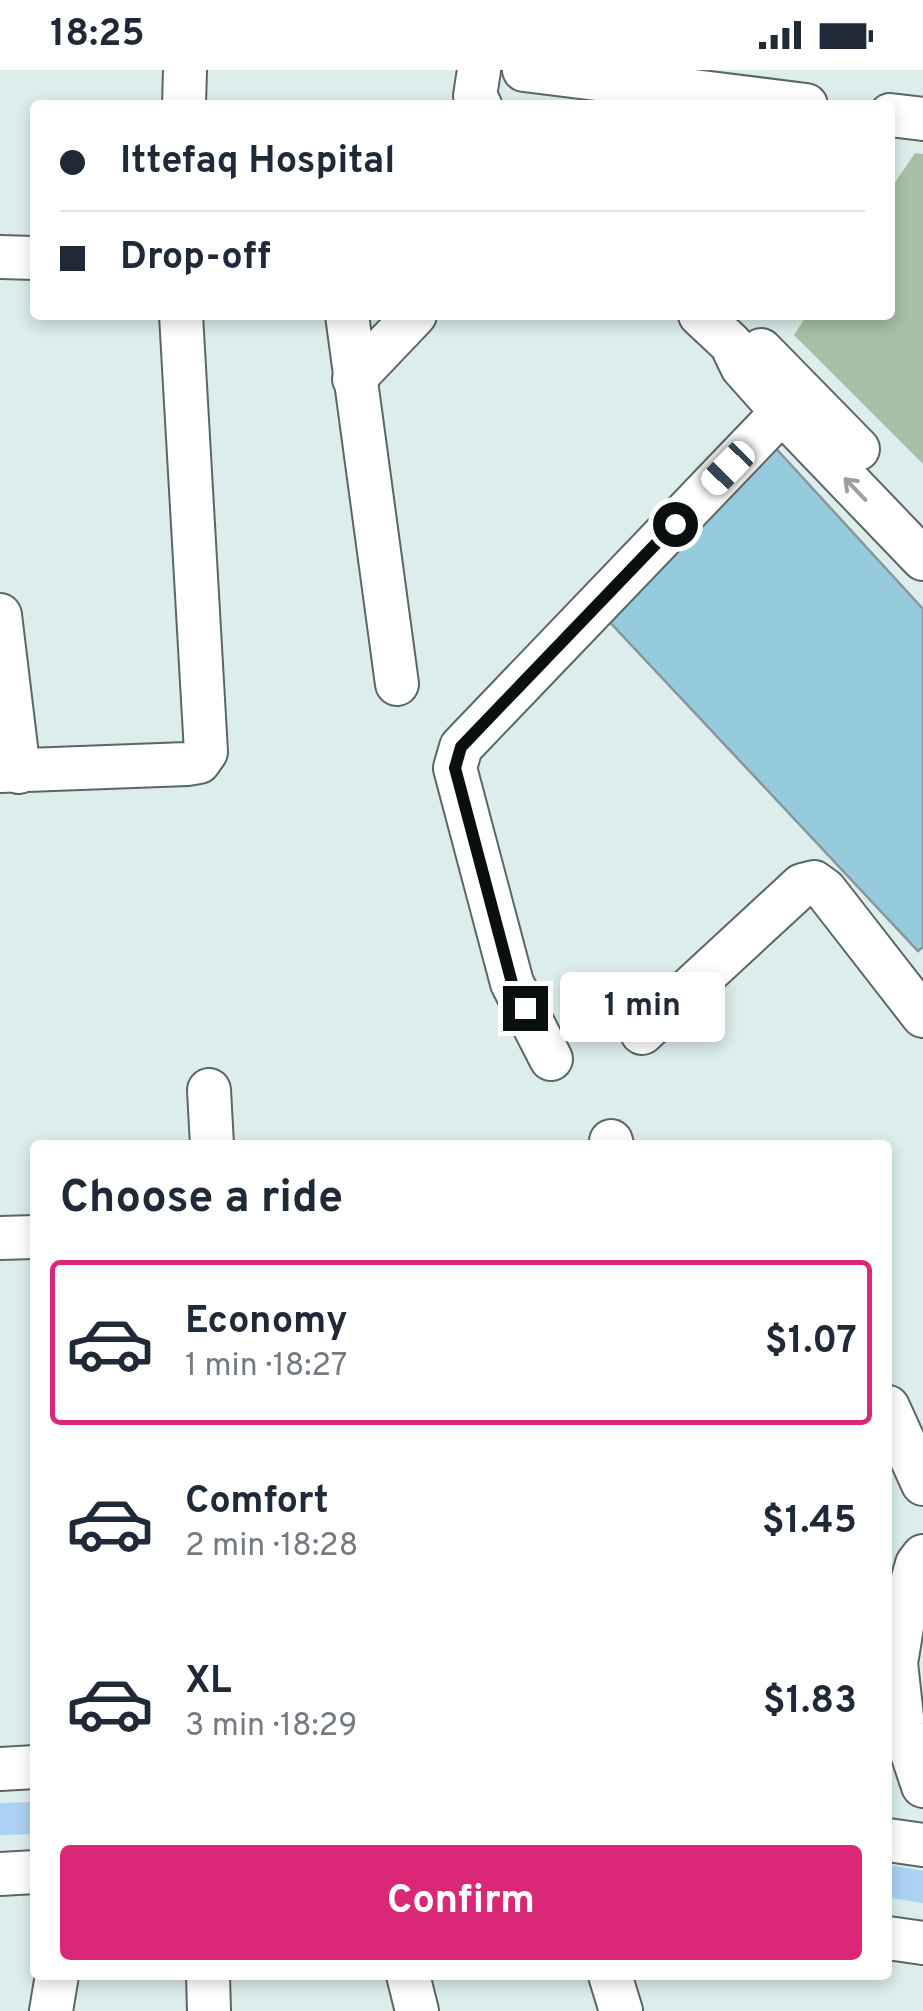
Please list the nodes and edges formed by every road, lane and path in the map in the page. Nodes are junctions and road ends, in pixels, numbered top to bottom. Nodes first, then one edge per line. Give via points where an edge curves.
1 (185, 70) edge
2 (478, 70) edge
3 (524, 70) edge
4 (564, 92) edge
5 (184, 100) edge
6 (477, 100) edge
7 (713, 100) edge
8 (895, 116) edge
9 (923, 120) edge
10 (0, 257) edge
11 (30, 258) edge
12 (181, 320) edge
13 (348, 320) edge
14 (411, 320) edge
15 (714, 320) edge
16 (741, 330) edge
17 (354, 378) junction
18 (782, 412) junction
19 (923, 518) edge
20 (923, 560) edge
21 (0, 615) edge
22 (397, 684) dead end
23 (10, 772) edge
24 (923, 1016) edge
25 (642, 1032) dead end
26 (552, 1059) dead end
27 (209, 1090) dead end
28 (212, 1140) edge
29 (30, 1237) edge
30 (0, 1238) edge
31 (892, 1416) edge
32 (923, 1484) edge
33 (923, 1556) edge
34 (30, 1767) edge
35 (0, 1769) edge
36 (923, 1786) edge
37 (892, 1841) edge
38 (923, 1845) edge
39 (30, 1872) edge
40 (0, 1874) edge
41 (892, 1939) edge
42 (923, 1943) edge
43 (56, 1980) edge
44 (208, 1980) edge
45 (409, 1980) edge
46 (612, 1980) edge
47 (51, 2011) edge
48 (209, 2011) edge
49 (417, 2011) edge
50 (621, 2011) edge

1 - 5 street
2 - 6 street
3 - 4 street
4 - 7 street
8 - 9 street
10 - 11 street
12 - 23 street via 206,752 186,764
13 - 17 street
14 - 17 street
15 - 16 street
16 - 18 street via 742,367
16 - 19 street
17 - 22 street
20 -> 18 street
18 - 26 street via 456,756 512,983
21 - 23 street
24 - 25 street via 814,882 802,885
27 - 28 street
29 - 30 street
31 - 32 street
33 - 36 street via 896,1663 903,1726
34 - 35 street
37 - 38 street
39 - 40 street
41 - 42 street
43 - 47 street
44 - 48 street
45 - 49 street
46 - 50 street

